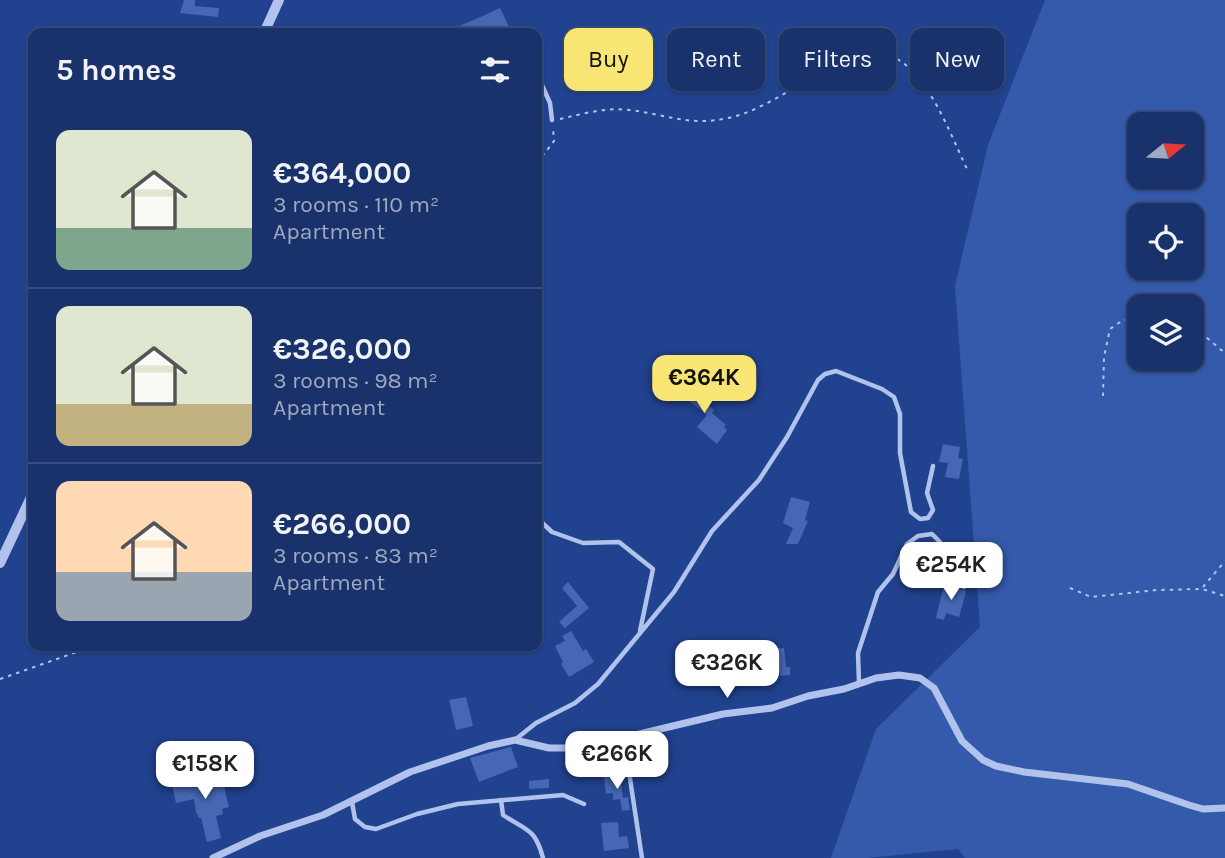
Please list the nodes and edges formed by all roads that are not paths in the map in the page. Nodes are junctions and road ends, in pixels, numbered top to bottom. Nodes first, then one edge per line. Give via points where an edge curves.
1 (279, 0) edge
2 (266, 28) edge
3 (542, 85) edge
4 (552, 121) road end
5 (933, 466) dead end
6 (28, 503) edge
7 (542, 523) edge
8 (1, 557) edge
9 (964, 587) dead end
10 (640, 632) junction
11 (859, 684) junction
12 (620, 737) junction
13 (515, 740) junction
14 (501, 800) junction
15 (352, 801) junction
16 (584, 804) dead end
17 (1225, 808) edge
18 (213, 858) edge
19 (543, 858) edge
20 (642, 858) edge

1 - 2 street
3 - 4 lane
5 - 10 lane via 927,493 933,510 928,518 920,519 911,512 894,397 836,371 825,374 759,480 712,531 674,592
6 - 8 street
7 - 10 lane via 552,532 583,543 619,542 653,569
9 - 11 lane via 932,534 907,544 893,574 877,592 858,653
10 - 13 lane via 598,684
11 - 12 street via 772,708
11 - 17 street via 899,675 920,678 939,695 962,741 996,766 1128,784 1203,809
12 - 13 street via 581,748
12 - 20 lane
13 - 15 street via 410,772
14 - 15 lane via 458,804 376,829 355,819
14 - 16 lane via 563,795
14 - 19 lane via 503,815 530,830
15 - 18 street

